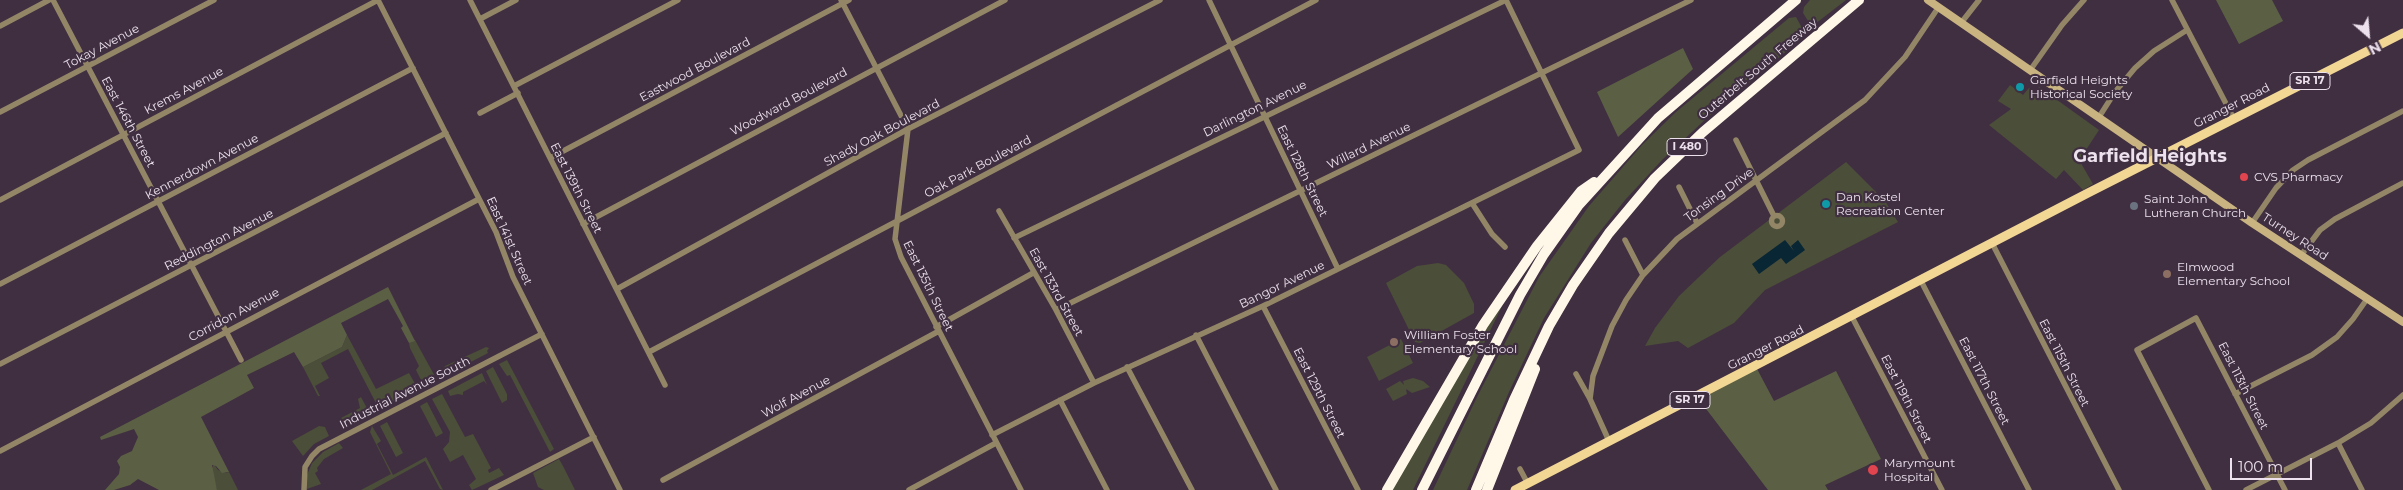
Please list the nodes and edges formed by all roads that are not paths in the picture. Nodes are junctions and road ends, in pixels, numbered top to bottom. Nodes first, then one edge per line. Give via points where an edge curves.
1 (51, 0) edge
2 (214, 0) edge
3 (378, 0) edge
4 (470, 0) edge
5 (516, 0) edge
6 (678, 0) edge
7 (1004, 0) edge
8 (1160, 0) edge
9 (1209, 0) edge
10 (1316, 0) edge
11 (1506, 0) edge
12 (1691, 0) edge
13 (1796, 0) edge
14 (1859, 0) edge
15 (1928, 0) edge
16 (1980, 0) edge
17 (2084, 0) edge
18 (2172, 0) edge
19 (844, 1) edge
20 (1938, 8) junction
21 (480, 19) junction
22 (1961, 23) junction
23 (0, 26) edge
24 (2187, 30) junction
25 (2403, 33) edge
26 (1230, 45) junction
27 (88, 66) junction
28 (876, 67) junction
29 (413, 68) junction
30 (2031, 69) junction
31 (1541, 73) junction
32 (514, 86) junction
33 (518, 94) junction
34 (2403, 111) edge
35 (0, 112) edge
36 (480, 113) dead end
37 (1264, 116) junction
38 (2099, 117) junction
39 (2234, 119) junction
40 (908, 129) junction
41 (446, 133) junction
42 (123, 135) junction
43 (1736, 140) dead end
44 (550, 158) junction
45 (2160, 158) junction
46 (1607, 172) junction
47 (1755, 181) junction
48 (2403, 183) edge
49 (1679, 188) dead end
50 (1301, 190) junction
51 (479, 198) junction
52 (0, 200) edge
53 (158, 201) junction
54 (1472, 203) junction
55 (999, 211) dead end
56 (1774, 216) dead end
57 (896, 221) junction
58 (1698, 223) junction
59 (2252, 223) junction
60 (583, 224) junction
61 (1014, 238) junction
62 (1625, 240) dead end
63 (1992, 245) junction
64 (1505, 247) dead end
65 (2302, 254) junction
66 (192, 266) junction
67 (1338, 269) junction
68 (1033, 272) junction
69 (1643, 275) junction
70 (1921, 281) junction
71 (0, 284) edge
72 (617, 289) junction
73 (2367, 299) junction
74 (1263, 306) junction
75 (1056, 310) junction
76 (1852, 317) junction
77 (2403, 322) edge
78 (1550, 326) junction
79 (937, 329) junction
80 (226, 331) junction
81 (542, 334) junction
82 (1196, 335) junction
83 (649, 352) junction
84 (241, 360) dead end
85 (0, 364) edge
86 (1127, 367) junction
87 (1576, 374) dead end
88 (1094, 383) junction
89 (665, 385) dead end
90 (2235, 394) junction
91 (2403, 395) edge
92 (1590, 399) junction
93 (1060, 400) junction
94 (992, 436) junction
95 (594, 437) junction
96 (1609, 441) junction
97 (996, 443) junction
98 (2338, 443) junction
99 (0, 451) edge
100 (1520, 469) dead end
101 (2277, 474) junction
102 (663, 480) dead end
103 (1528, 484) junction
104 (1481, 488) edge
105 (304, 490) edge
106 (491, 490) edge
107 (620, 490) edge
108 (909, 490) edge
109 (1021, 490) edge
110 (1107, 490) edge
111 (1192, 490) edge
112 (1276, 490) edge
113 (1358, 490) edge
114 (1387, 490) edge
115 (1422, 490) edge
116 (1517, 490) edge
117 (1942, 490) edge
118 (2029, 490) edge
119 (2119, 490) edge
120 (2210, 490) edge
121 (2246, 490) edge
122 (2285, 490) edge
123 (2362, 490) edge

1 - 23 street
1 - 27 street, East 146th Street
2 - 27 street, Tokay Avenue
3 - 29 street, East 141st Street
3 - 42 street, Krems Avenue
4 - 21 street, East 139th Street
5 - 21 street
6 - 32 street
7 - 28 street, Woodward Boulevard
8 - 40 street, Shady Oak Boulevard
9 - 26 street, East 128th Street
10 - 26 street, Oak Park Boulevard
11 - 31 street
11 - 37 street, Darlington Avenue
12 - 31 street, Willard Avenue
13 - 46 highway via 1658,118
14 - 78 highway, Outerbelt South Freeway / I 480 via 1703,132 1655,178 1590,259
15 - 20 main road, Turney Road
16 - 22 street
17 - 30 street via 2062,24
18 - 24 street
19 - 28 street
19 - 44 street, Eastwood Boulevard
20 - 22 main road, Turney Road
20 - 47 street, Tonsing Drive via 1905,57 1865,100
21 - 32 street, East 139th Street
22 - 30 main road, Turney Road
24 - 38 street via 2154,51 2135,68 2114,92
24 - 39 street
25 - 39 main road, Granger Road / SR 17
26 - 37 street, East 128th Street
26 - 57 street, Oak Park Boulevard
27 - 35 street, Tokay Avenue
27 - 42 street, East 146th Street
28 - 40 street
28 - 60 street, Woodward Boulevard
29 - 41 street, East 141st Street
29 - 53 street, Kennerdown Avenue
30 - 38 main road, Turney Road
31 - 50 street, Willard Avenue
31 - 54 street, Bangor Avenue via 1579,150
32 - 33 street, East 139th Street
33 - 36 street
33 - 44 street, East 139th Street
34 - 59 street via 2293,170
37 - 50 street, East 128th Street
37 - 61 street, Darlington Avenue
38 - 45 main road, Turney Road
39 - 45 main road, Granger Road / SR 17
40 - 57 street, East 135th Street
40 - 72 street, Shady Oak Boulevard
41 - 51 street, East 141st Street
41 - 66 street, Reddington Avenue
42 - 52 street, Krems Avenue
42 - 53 street, East 146th Street
43 - 47 street
44 - 60 street, East 139th Street
45 - 59 main road, Turney Road
45 - 63 main road, Granger Road / SR 17
46 - 114 highway via 1581,191 1517,273 1466,352
46 - 115 highway via 1573,213 1532,274
47 - 56 street
47 - 58 street, Tonsing Drive
48 - 65 street via 2335,219 2320,230
49 - 58 street
50 - 67 street, East 128th Street
50 - 75 street, Willard Avenue
51 - 80 street, Corridon Avenue
51 - 81 street, East 141st Street
53 - 66 street, East 146th Street
53 - 71 street, Kennerdown Avenue
54 - 64 street via 1492,234
54 - 67 street, Bangor Avenue
55 - 61 street, East 133rd Street
57 - 79 street, East 135th Street via 895,239 901,257
57 - 83 street, Oak Park Boulevard
58 - 69 street, Tonsing Drive via 1672,243
59 - 65 main road, Turney Road
60 - 72 street, East 139th Street
61 - 68 street, East 133rd Street
62 - 69 street
63 - 70 main road, Granger Road / SR 17
63 - 119 street, East 115th Street
65 - 73 main road, Turney Road
66 - 80 street, East 146th Street
66 - 85 street, Reddington Avenue
67 - 74 street, Bangor Avenue
68 - 75 street, East 133rd Street
68 - 79 street, Wolf Avenue
69 - 92 street, Tonsing Drive via 1612,326 1593,376
70 - 76 main road, Granger Road / SR 17
70 - 118 street, East 117th Street
72 - 83 street, East 139th Street
73 - 77 main road, Turney Road
73 - 90 street via 2337,337 2312,355
74 - 82 street, Bangor Avenue
74 - 113 street, East 129th Street
75 - 88 street, East 133rd Street
76 - 96 main road, Granger Road / SR 17
76 - 117 street, East 119th Street
78 - 104 highway, Outerbelt South Freeway / I 480 via 1514,400
78 - 104 highway via 1492,477
79 - 94 street, East 135th Street
79 - 102 street, Wolf Avenue
80 - 84 street, East 146th Street
80 - 99 street, Corridon Avenue
81 - 95 street, East 141st Street
81 - 105 street, Industrial Avenue South via 320,449 305,467
82 - 86 street, Bangor Avenue
82 - 112 street
83 - 89 street, East 139th Street
86 - 88 street, Bangor Avenue
86 - 111 street
87 - 92 street
88 - 93 street, Bangor Avenue
90 - 101 street, East 113th Street
90 - 120 street, East 113th Street via 2196,318 2137,350
91 - 98 street via 2370,423
92 - 96 street
93 - 94 street, Bangor Avenue
93 - 110 street
94 - 97 street, East 135th Street
95 - 106 street
95 - 107 street, East 141st Street
96 - 103 main road, Granger Road / SR 17
97 - 108 street
97 - 109 street, East 135th Street
98 - 101 street
98 - 123 street
100 - 103 street
101 - 121 street
101 - 122 street, East 113th Street
103 - 116 main road, Granger Road / SR 17

